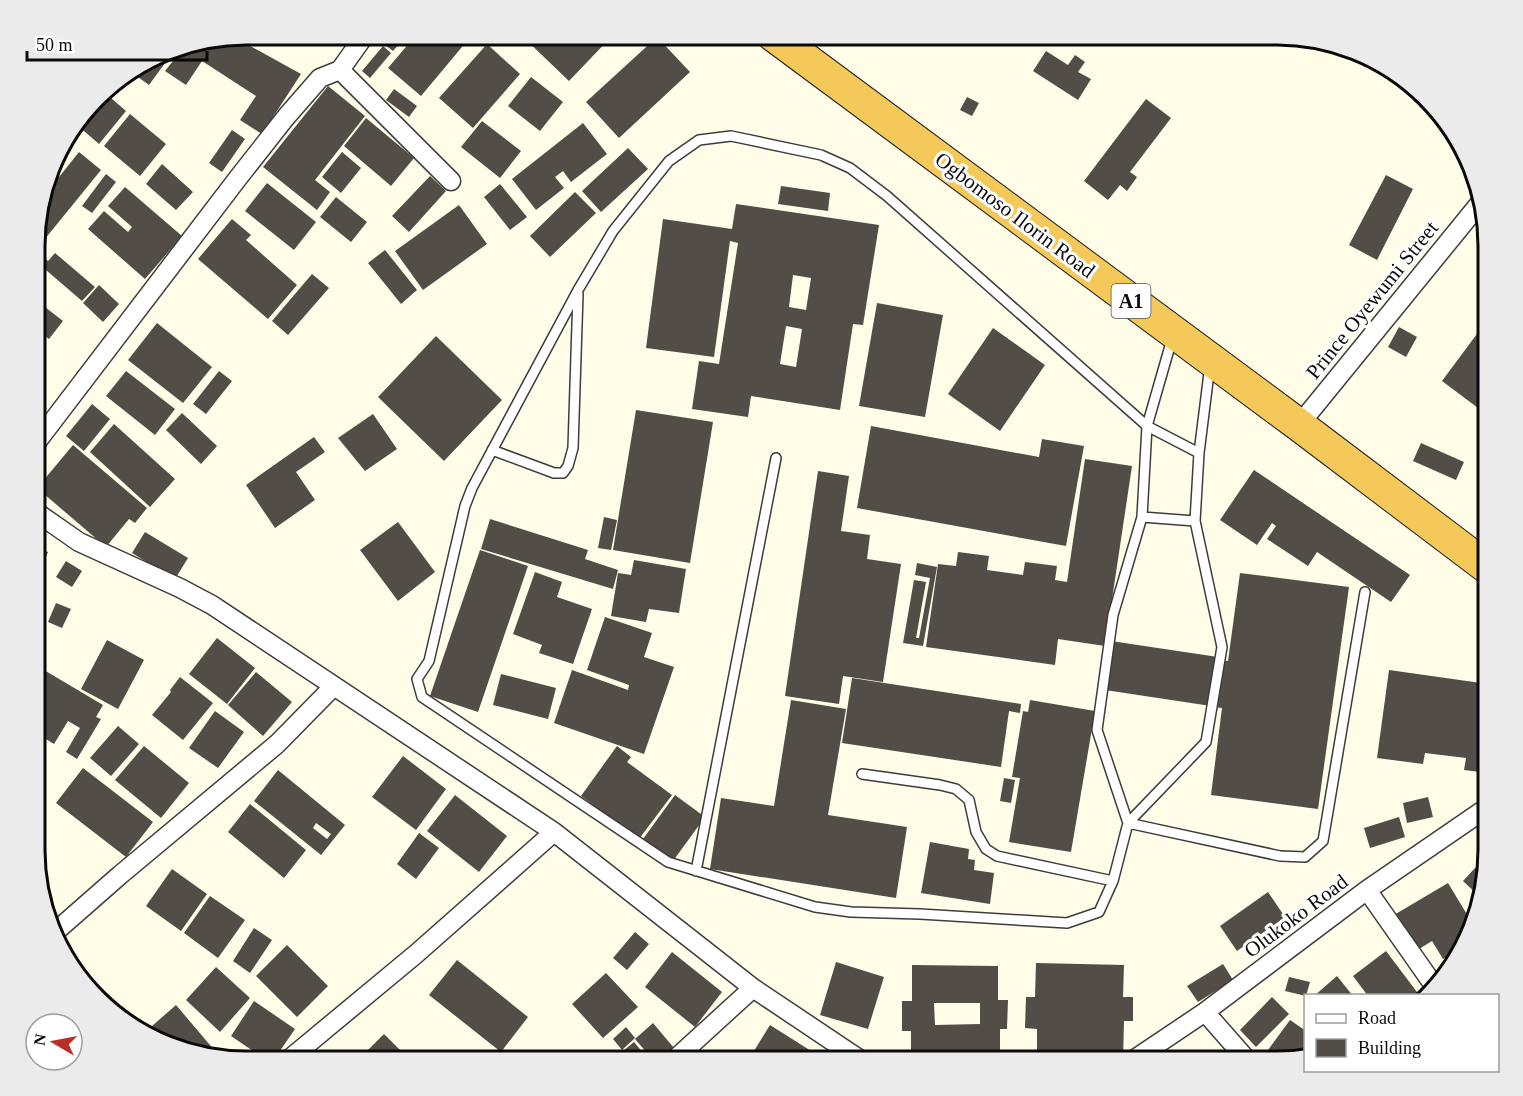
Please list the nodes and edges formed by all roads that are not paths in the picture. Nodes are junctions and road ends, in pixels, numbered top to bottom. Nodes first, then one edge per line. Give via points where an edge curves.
1 (357, 45) edge
2 (786, 45) edge
3 (340, 70) junction
4 (451, 181) dead end
5 (1474, 210) edge
6 (578, 290) junction
7 (1174, 333) junction
8 (1210, 360) junction
9 (1299, 425) junction
10 (1147, 426) junction
11 (45, 431) edge
12 (492, 450) junction
13 (1199, 453) junction
14 (776, 458) dead end
15 (1142, 517) junction
16 (45, 518) edge
17 (1195, 521) junction
18 (1478, 560) edge
19 (1365, 592) dead end
20 (334, 687) junction
21 (862, 774) dead end
22 (1478, 814) edge
23 (1128, 823) junction
24 (554, 832) junction
25 (696, 871) junction
26 (1113, 881) junction
27 (1367, 890) junction
28 (60, 927) edge
29 (1430, 979) edge
30 (753, 988) junction
31 (1205, 1012) junction
32 (299, 1051) edge
33 (684, 1051) edge
34 (847, 1051) edge
35 (1147, 1051) edge
36 (1239, 1051) edge

1 - 3 street
2 - 7 highway, Ogbomoso Ilorin Road / A1
3 - 4 street
3 - 11 street via 320,78 286,117
5 - 9 street, Prince Oyewumi Street
6 - 10 lane via 613,231 669,161 699,140 731,136 821,155 850,168 886,196
6 - 12 lane
6 - 12 lane via 573,448 568,466 563,473 554,473
7 - 8 highway, Ogbomoso Ilorin Road / A1
7 - 10 lane
8 - 9 highway, Ogbomoso Ilorin Road / A1
8 - 13 lane
9 - 18 highway, Ogbomoso Ilorin Road / A1
10 - 13 lane
10 - 15 lane
12 - 25 lane via 465,506 429,661 417,679 422,697 668,862
13 - 17 lane
14 - 25 lane
15 - 17 lane
15 - 23 lane via 1113,615 1097,730
16 - 20 street via 79,542 212,605
17 - 23 lane via 1222,647 1206,742
19 - 23 lane via 1323,842 1305,857 1280,856
20 - 24 street
20 - 28 street via 277,744
21 - 26 lane via 956,789 969,800 976,832 986,849 997,856
22 - 27 street, Olukoko Road
23 - 26 lane
24 - 30 street
24 - 32 street
25 - 26 lane via 815,907 1067,923 1099,912
27 - 29 street
27 - 31 street, Olukoko Road
30 - 33 street
30 - 34 street
31 - 35 street, Olukoko Road
31 - 36 street

